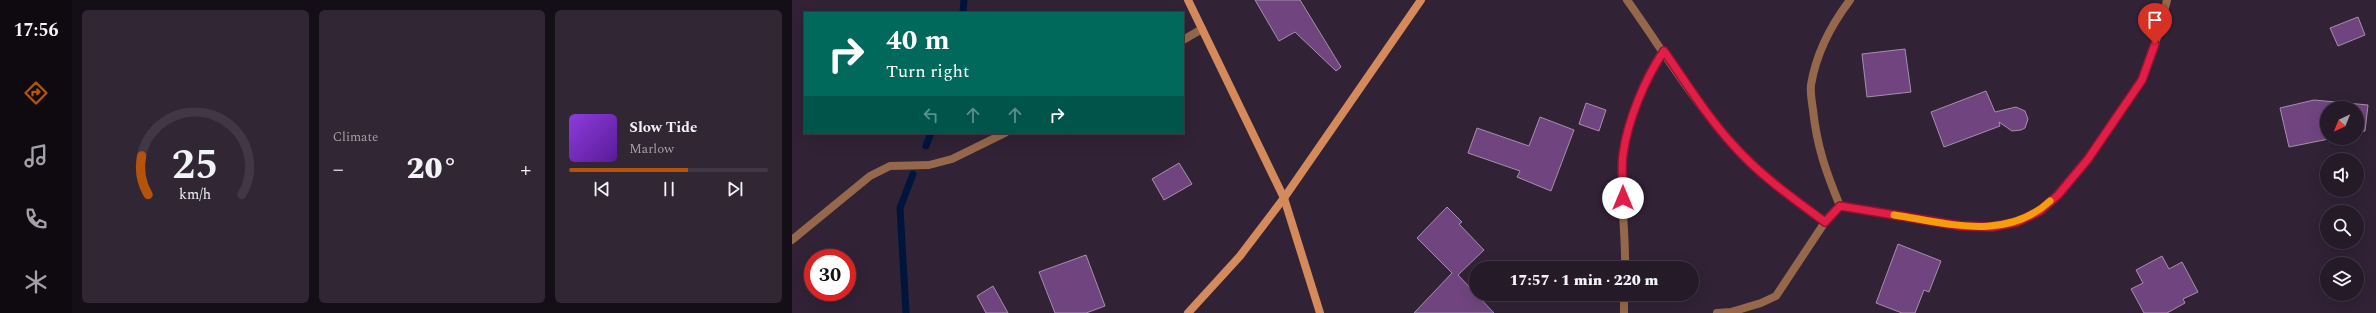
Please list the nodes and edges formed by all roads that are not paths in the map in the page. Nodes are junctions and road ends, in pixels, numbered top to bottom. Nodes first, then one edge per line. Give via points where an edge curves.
1 (1188, 0) edge
2 (1421, 0) edge
3 (1628, 0) edge
4 (1850, 0) edge
5 (2167, 0) edge
6 (1202, 30) junction
7 (1184, 39) edge
8 (1664, 51) junction
9 (1003, 134) edge
10 (1284, 198) junction
11 (1840, 206) junction
12 (1825, 222) junction
13 (792, 240) edge
14 (1625, 261) edge
15 (1624, 301) edge
16 (1188, 313) edge
17 (1320, 313) edge
18 (1624, 313) edge
19 (1717, 313) edge

1 - 6 street
2 - 10 street
3 - 8 street
4 - 11 street via 1835,19 1820,52 1811,86 1815,129 1822,162
5 - 11 street via 2142,80 2088,159 2058,195 2040,211 2017,222 1992,227 1961,226
6 - 7 street
6 - 10 street
8 - 12 street via 1711,118 1736,148 1762,173
8 - 14 street via 1650,70 1623,155
9 - 13 street via 952,159 928,165 890,166 880,170
10 - 16 street via 1240,256
10 - 17 street
11 - 12 street
12 - 19 street via 1776,296 1731,312
15 - 18 street

